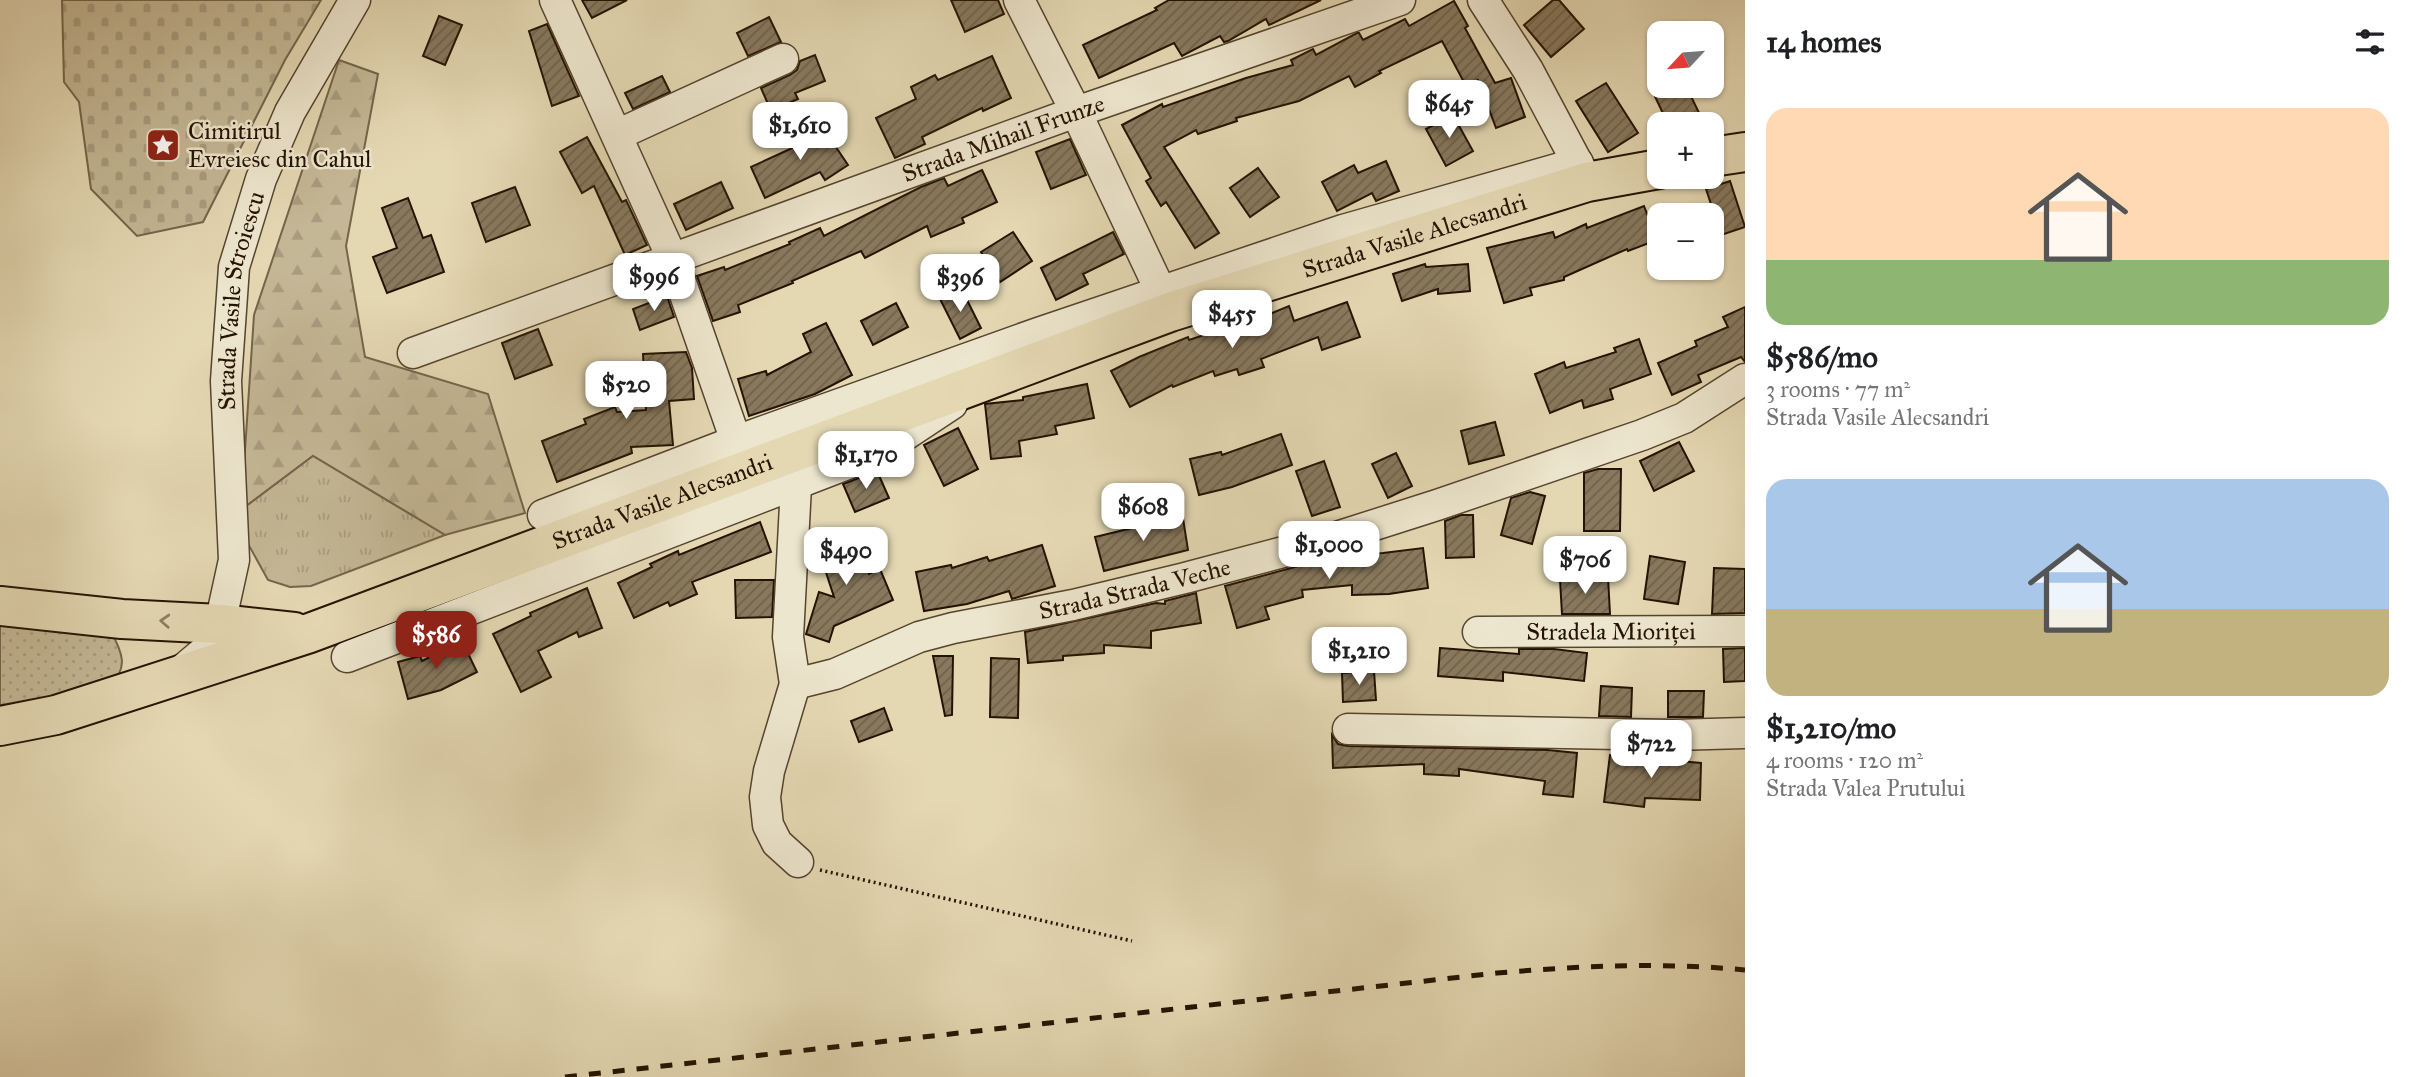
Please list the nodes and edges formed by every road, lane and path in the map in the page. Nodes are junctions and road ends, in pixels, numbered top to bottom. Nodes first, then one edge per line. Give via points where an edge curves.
1 (355, 0) edge
2 (555, 0) edge
3 (1019, 0) edge
4 (1400, 0) edge
5 (1483, 0) edge
6 (783, 59) dead end
7 (1076, 112) junction
8 (617, 135) junction
9 (1745, 152) edge
10 (1724, 155) edge
11 (1647, 170) edge
12 (1583, 173) junction
13 (673, 260) junction
14 (1161, 292) junction
15 (413, 353) dead end
16 (1745, 379) edge
17 (987, 380) junction
18 (736, 440) junction
19 (796, 486) junction
20 (543, 515) dead end
21 (0, 606) edge
22 (220, 624) junction
23 (1745, 631) edge
24 (1478, 632) dead end
25 (307, 634) junction
26 (347, 657) dead end
27 (174, 677) junction
28 (795, 684) junction
29 (0, 726) edge
30 (1348, 729) dead end
31 (1745, 733) edge
32 (798, 862) joint
33 (1132, 941) dead end

1 - 22 street, Strada Vasile Stroiescu via 290,112 261,179 234,267 226,381 234,560
2 - 8 street
3 - 7 street
4 - 7 street, Strada Mihail Frunze
5 - 12 street
6 - 8 street
7 - 13 street, Strada Mihail Frunze
7 - 14 street
8 - 13 street
9 - 10 main road
11 - 12 main road, Strada Vasile Alecsandri
12 - 14 street via 1343,230
12 - 17 main road, Strada Vasile Alecsandri via 1170,312
13 - 15 street, Strada Mihail Frunze
13 - 18 street
14 - 18 street
16 - 28 street, Strada Strada Veche via 1684,418 1424,509 1185,578 930,634 835,674
17 - 19 street via 881,451
17 - 25 main road, Strada Vasile Alecsandri
18 - 20 street
19 - 26 street
19 - 28 street via 788,637
22 -> 21 main road
22 - 25 main road
22 - 27 street, Strada Vasile Stroiescu via 206,650
23 - 24 street, Stradela Mioriței
25 - 27 main road, Strada Vasile Alecsandri
27 - 29 main road, Strada Vasile Alecsandri via 55,715
28 - 32 street via 768,771 765,797 768,825 777,843
30 - 31 street
32 - 33 path

